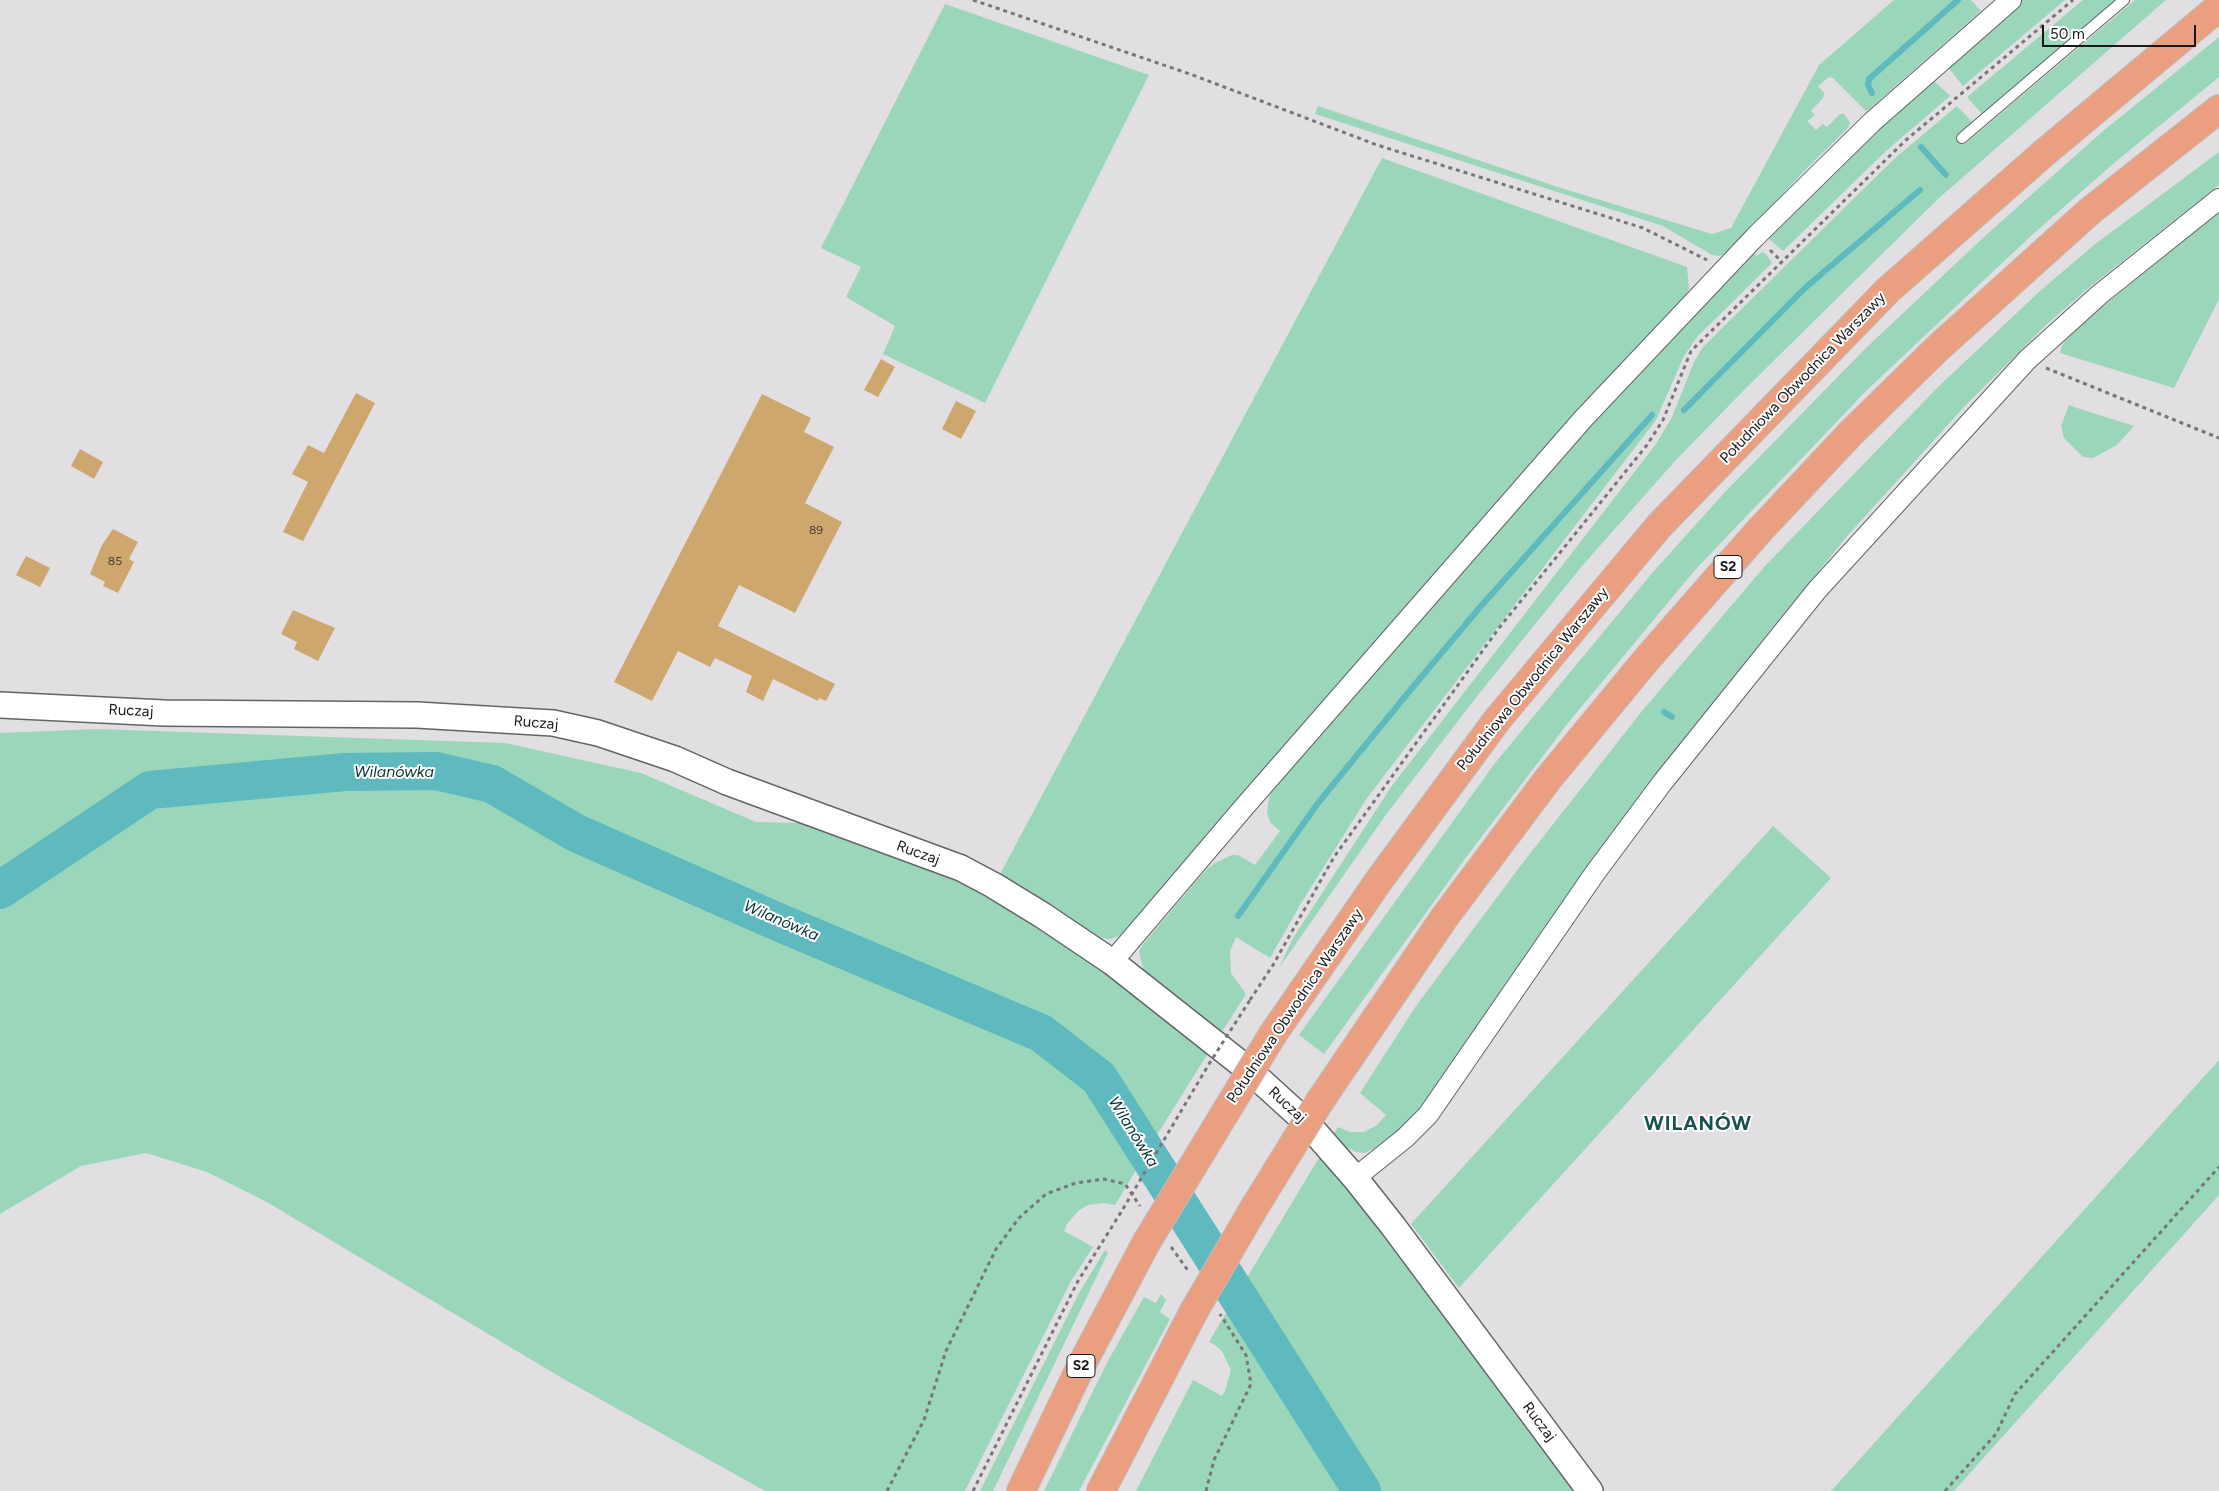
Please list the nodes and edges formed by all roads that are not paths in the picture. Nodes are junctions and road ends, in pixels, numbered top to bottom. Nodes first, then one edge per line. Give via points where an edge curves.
1 (2011, 0) edge
2 (2124, 0) edge
3 (2219, 7) edge
4 (2219, 108) edge
5 (1962, 138) dead end
6 (2219, 199) edge
7 (0, 705) edge
8 (1112, 962) junction
9 (1355, 1178) junction
10 (1021, 1491) edge
11 (1101, 1491) edge
12 (1590, 1491) edge

1 - 8 street via 1872,122 1724,269 1583,419
2 - 5 lane
3 - 10 highway, Południowa Obwodnica Warszawy / S2, bridge via 2044,152 1888,290 1659,526 1496,720 1380,879 1274,1034 1158,1244 1083,1362
4 - 11 highway, S2, bridge via 2090,211 1939,347 1851,433 1647,658 1548,779 1444,918 1320,1101 1254,1208 1204,1308
6 - 9 street via 2099,295 2027,360 1817,590 1668,775 1595,873 1428,1115
7 - 8 street, Ruczaj via 164,712 417,715 553,723 598,733 961,868 994,885
8 - 9 street, Ruczaj via 1250,1071 1306,1122
9 - 12 street, Ruczaj

